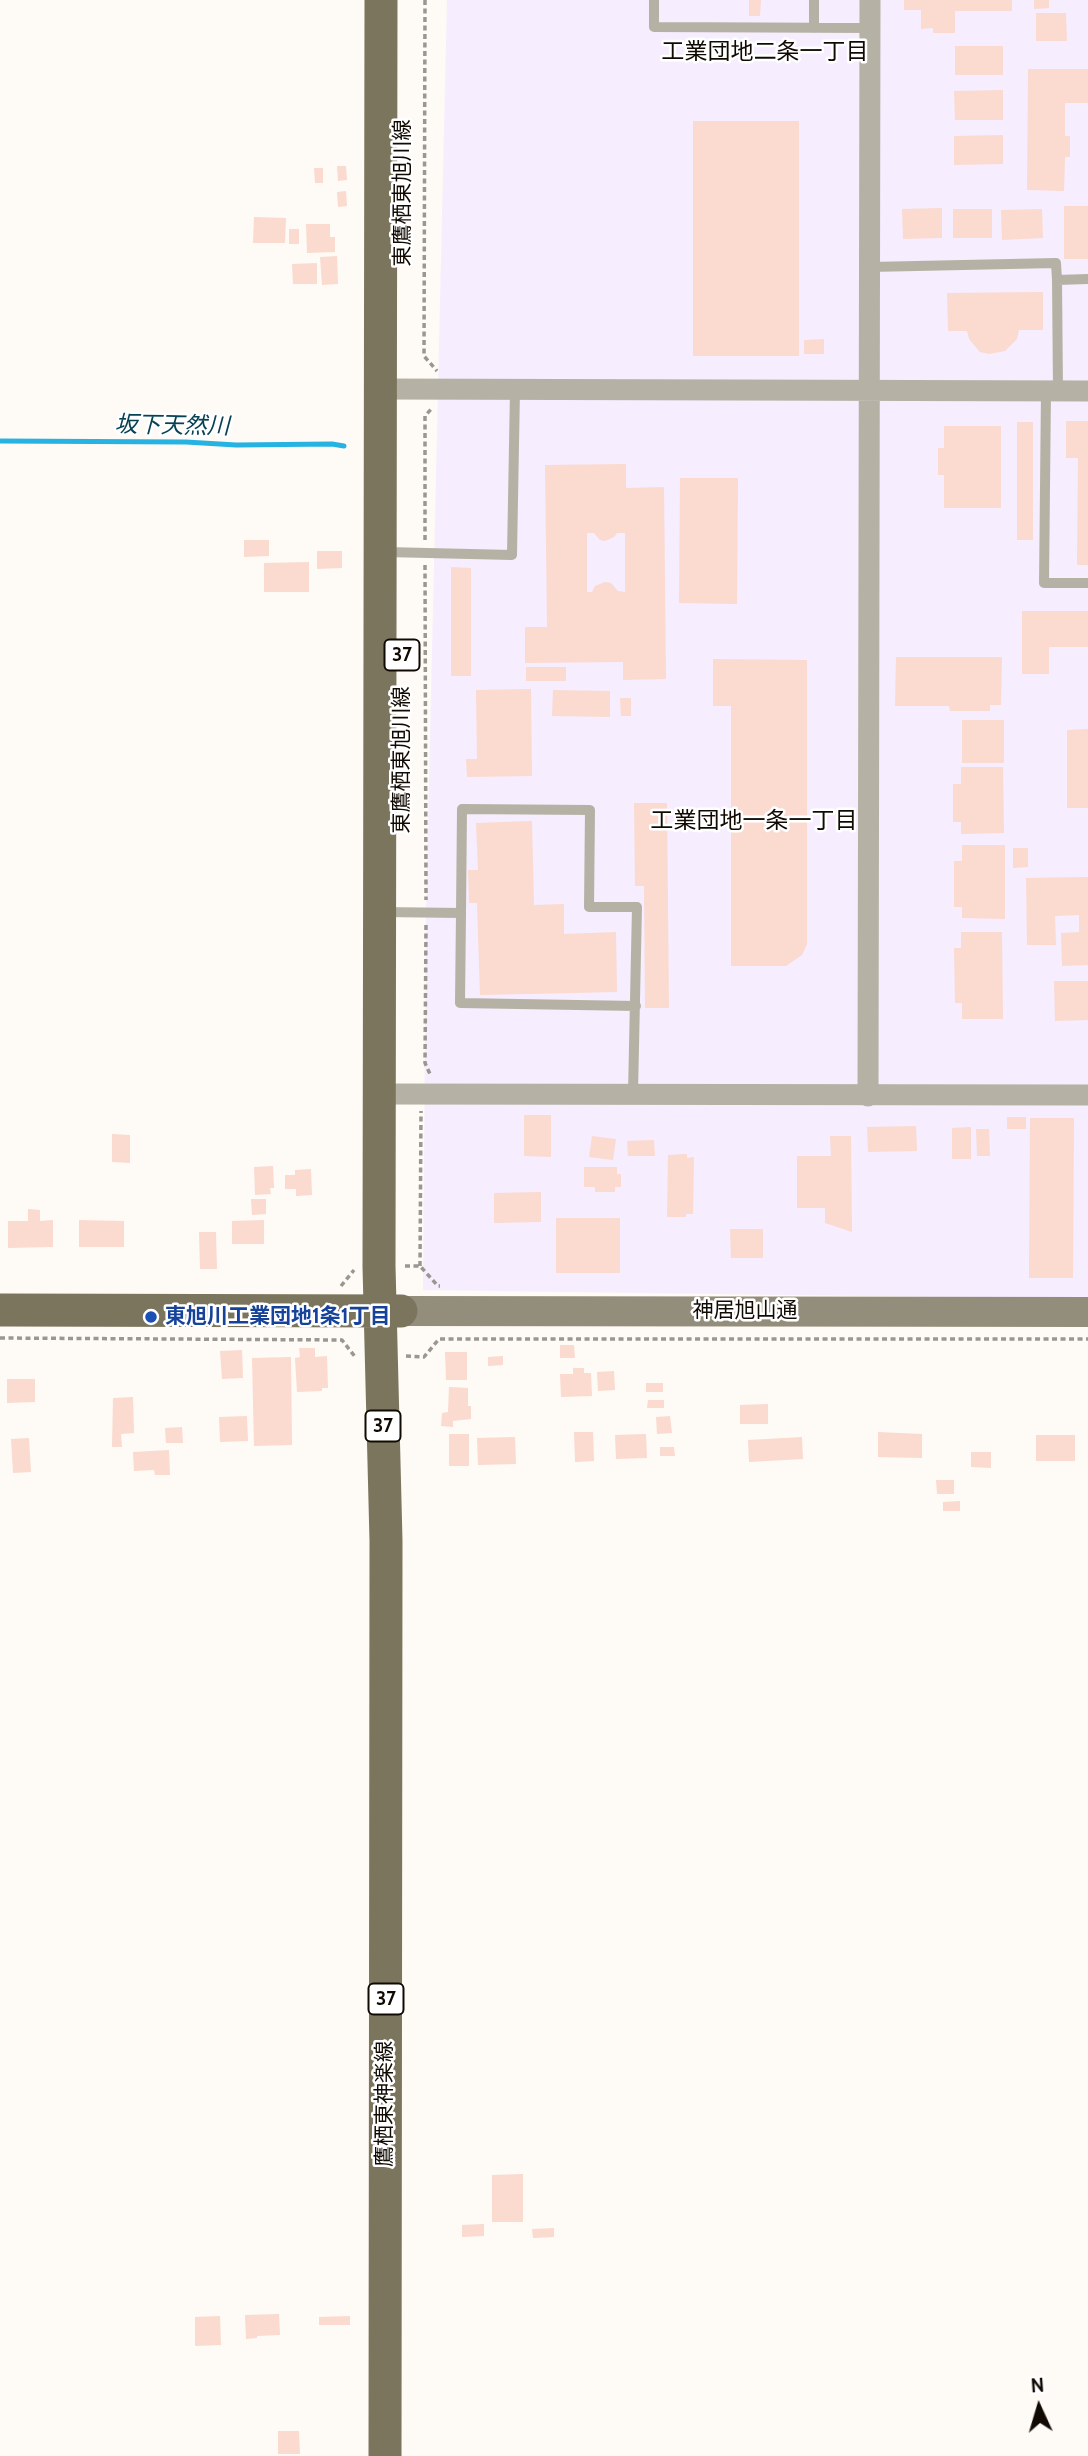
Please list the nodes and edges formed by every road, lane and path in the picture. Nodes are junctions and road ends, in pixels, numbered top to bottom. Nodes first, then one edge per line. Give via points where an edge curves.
1 (381, 0) edge
2 (403, 0) edge
3 (425, 0) edge
4 (654, 0) edge
5 (814, 0) edge
6 (870, 0) edge
7 (814, 28) junction
8 (870, 28) junction
9 (870, 267) junction
10 (1088, 279) edge
11 (1057, 280) junction
12 (440, 375) dead end
13 (392, 390) junction
14 (515, 390) junction
15 (1052, 391) junction
16 (1088, 391) edge
17 (870, 392) junction
18 (433, 407) dead end
19 (402, 552) junction
20 (1088, 583) edge
21 (402, 912) junction
22 (461, 913) junction
23 (636, 1006) junction
24 (432, 1078) dead end
25 (633, 1093) junction
26 (1088, 1095) edge
27 (868, 1096) junction
28 (401, 1098) junction
29 (420, 1266) dead end
30 (0, 1310) edge
31 (390, 1311) junction
32 (1088, 1312) edge
33 (0, 1338) edge
34 (1088, 1339) edge
35 (390, 1356) junction
36 (385, 2456) edge

1 - 13 main road, 東鷹栖東旭川線 / 37
2 - 13 main road, 東鷹栖東旭川線 / 37
3 - 12 path via 424,356
4 - 7 lane via 654,27
5 - 7 lane
6 - 8 street
7 - 8 lane
8 - 9 street
9 - 11 lane via 1056,262
9 - 17 street
10 - 11 lane
11 - 15 lane
13 - 14 street
13 - 19 main road, 東鷹栖東旭川線 / 37
14 - 17 street
14 - 19 lane via 512,555
15 - 16 street
15 - 17 street
15 - 20 lane via 1044,583
17 - 27 street
18 - 19 path via 425,416
19 - 21 main road, 東鷹栖東旭川線 / 37
19 - 21 path
21 - 22 lane
21 - 24 path via 425,1063
21 - 28 main road, 東鷹栖東旭川線 / 37
22 - 23 lane via 460,1003
22 - 23 lane via 461,809 590,810 589,907 636,907
23 - 25 lane
25 - 27 street
25 - 28 street
26 - 27 street
28 - 29 path
28 - 31 main road, 東鷹栖東旭川線 / 37
30 - 31 main road
31 - 32 main road, 神居旭山通
31 - 35 main road, 鷹栖東神楽線 / 37
33 - 35 path via 342,1340 357,1358
34 - 35 path via 439,1339 424,1357
35 - 36 main road, 鷹栖東神楽線 / 37

